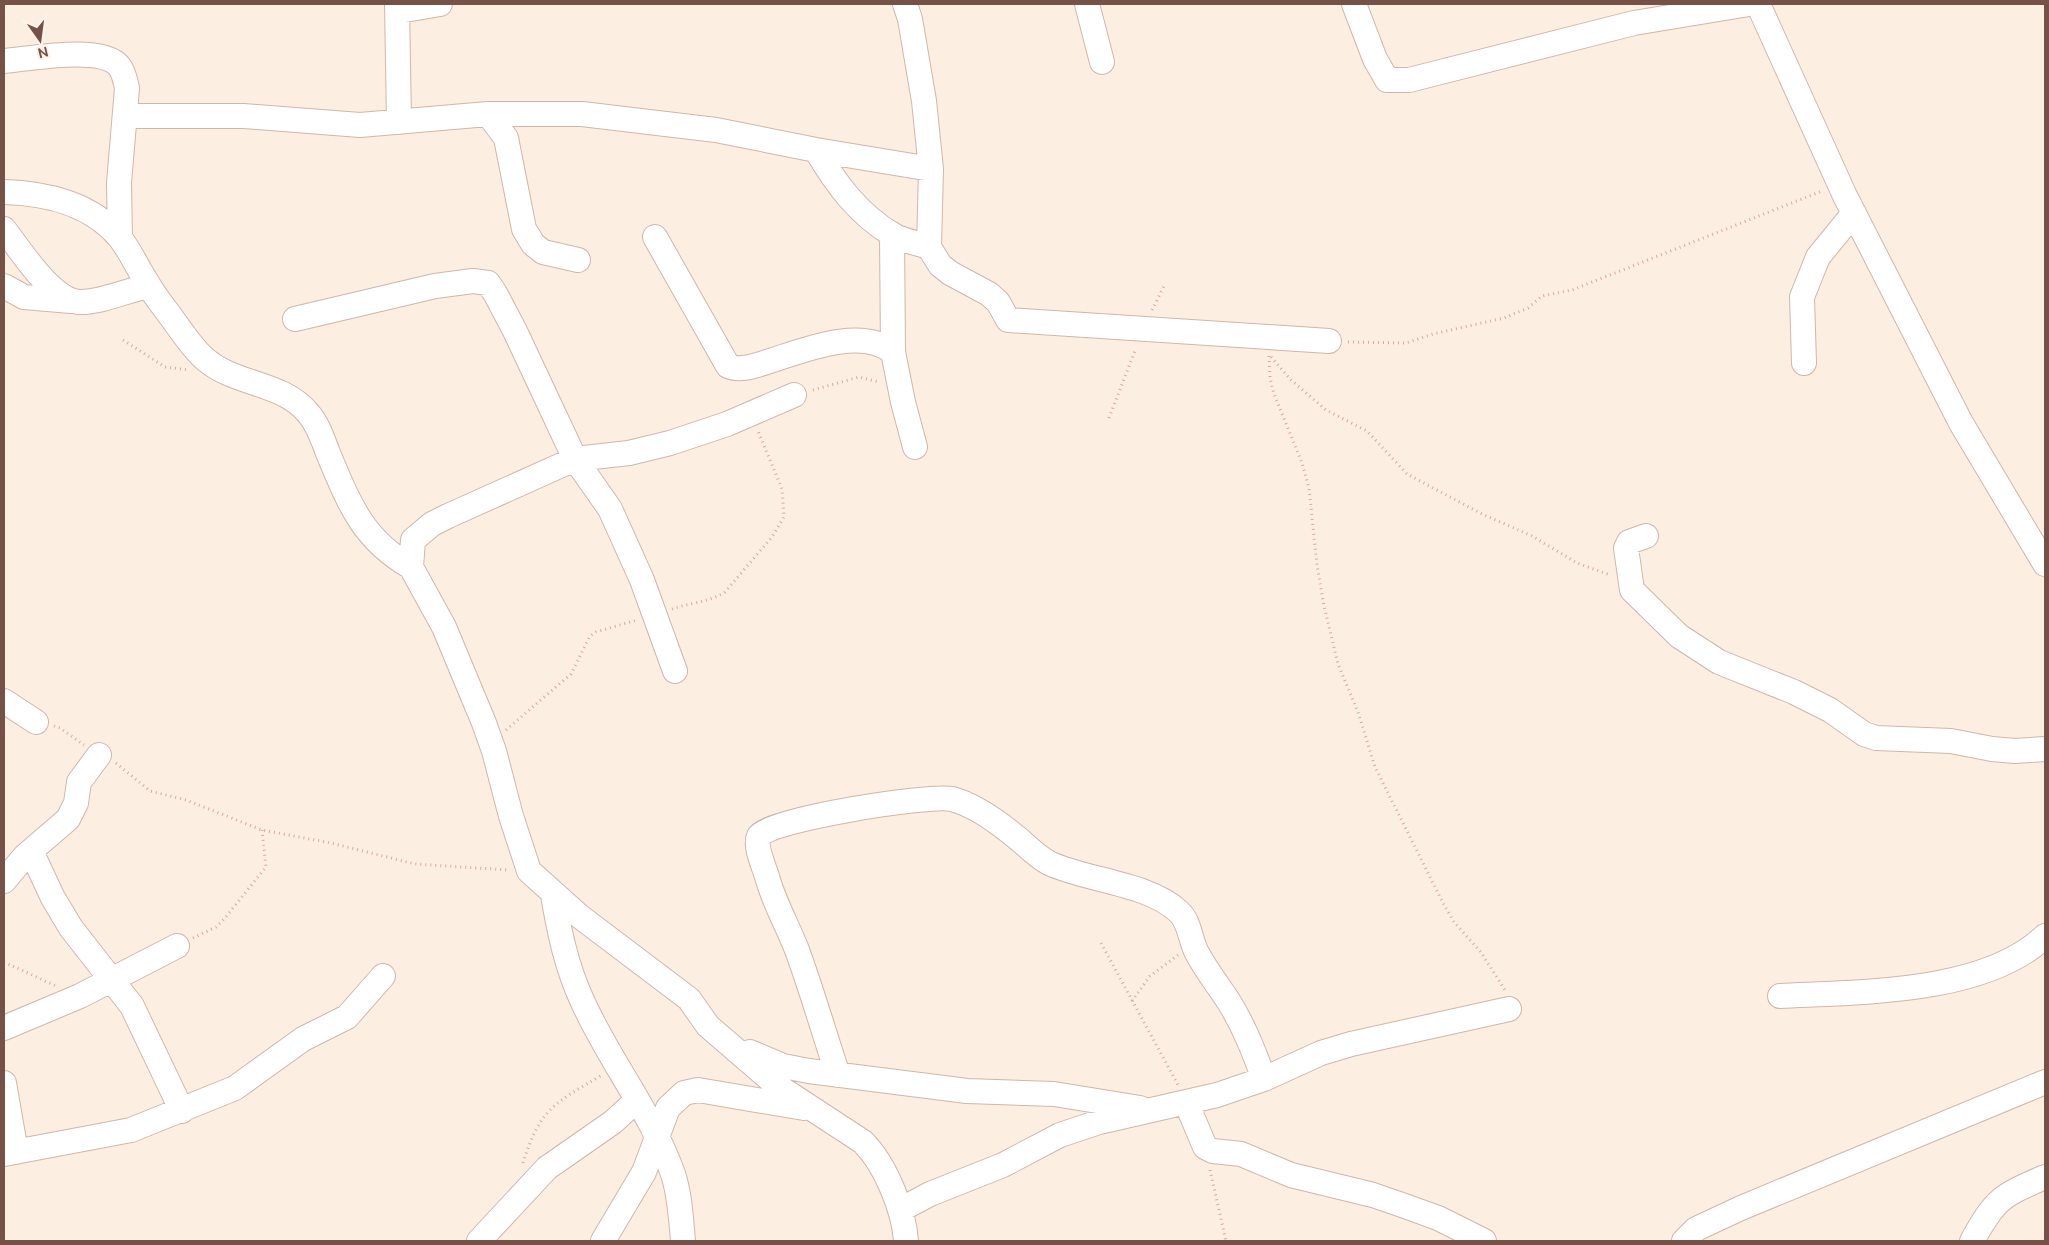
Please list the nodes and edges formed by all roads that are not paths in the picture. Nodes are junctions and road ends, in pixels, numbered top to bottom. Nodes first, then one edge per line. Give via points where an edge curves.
1 (440, 4) edge
2 (905, 4) edge
3 (1087, 4) edge
4 (1354, 4) edge
5 (1748, 4) edge
6 (1758, 4) edge
7 (398, 7) edge
8 (4, 62) edge
9 (1102, 62) dead end
10 (488, 114) junction
11 (125, 116) junction
12 (399, 122) junction
13 (816, 150) junction
14 (931, 169) junction
15 (4, 192) edge
16 (1854, 213) junction
17 (4, 228) edge
18 (892, 234) junction
19 (655, 237) dead end
20 (120, 238) junction
21 (929, 247) junction
22 (578, 260) dead end
23 (4, 286) edge
24 (149, 286) junction
25 (71, 301) junction
26 (295, 319) dead end
27 (1330, 341) road end
28 (893, 352) junction
29 (1804, 363) dead end
30 (794, 395) road end
31 (914, 447) dead end
32 (575, 460) junction
33 (1646, 536) dead end
34 (2045, 564) edge
35 (411, 566) junction
36 (675, 672) dead end
37 (4, 701) edge
38 (36, 722) road end
39 (2045, 749) edge
40 (99, 756) road end
41 (31, 851) junction
42 (4, 882) edge
43 (553, 895) junction
44 (2045, 936) edge
45 (177, 946) road end
46 (383, 976) dead end
47 (112, 978) junction
48 (1780, 996) dead end
49 (1509, 1009) road end
50 (4, 1028) edge
51 (721, 1038) junction
52 (838, 1075) junction
53 (1264, 1080) junction
54 (2045, 1082) edge
55 (4, 1083) edge
56 (637, 1100) junction
57 (1186, 1102) junction
58 (813, 1110) junction
59 (1152, 1110) junction
60 (182, 1111) junction
61 (656, 1136) junction
62 (10, 1153) edge
63 (2045, 1177) edge
64 (900, 1210) junction
65 (479, 1241) edge
66 (603, 1241) edge
67 (683, 1241) edge
68 (906, 1241) edge
69 (1484, 1241) edge
70 (1684, 1241) edge
71 (1972, 1241) edge

1 - 7 street
2 - 14 street via 924,101
3 - 9 street
4 - 5 street via 1375,59 1387,80 1409,80 1634,23
6 - 16 street
7 - 12 street
8 - 11 street via 86,55 108,58 118,65 123,74 127,88
10 - 12 street
10 - 13 street via 582,114 716,130
10 - 22 street via 506,138 524,229 532,244 543,252
11 - 12 street via 244,116 360,125
11 - 20 street via 119,183
13 - 14 street
13 - 18 street via 844,194
14 - 21 street
15 - 20 street via 36,194 75,206 108,226
16 - 29 street via 1818,257 1802,296
16 - 34 street via 1962,423
17 - 25 street via 54,290
18 - 21 street
18 - 28 street
19 - 28 street via 728,366 754,366 863,340 884,345
20 - 24 street
21 - 27 street via 950,273 990,294 1008,320
23 - 25 street via 24,297
24 - 25 street via 88,301
24 - 35 street via 211,364 285,395 305,409 321,435 358,520 378,544
26 - 32 street via 435,286 474,281 488,283 515,331
28 - 31 street
30 - 32 street via 751,414 670,442
32 - 35 street via 432,524 414,540
32 - 36 street via 610,509 642,580
33 - 39 street via 1629,542 1626,548 1632,590 1667,627 1719,662 1794,692 1870,736 1951,741 2016,751
35 - 43 street via 444,627 494,751 529,871
37 - 38 street
40 - 41 street via 79,782 76,803 68,819
41 - 42 street
41 - 47 street via 71,928
43 - 51 street via 689,999
43 - 56 street via 562,943 581,999
44 - 48 street via 2000,964 1928,985 1897,990
45 - 47 street
46 - 60 street via 347,1017 303,1038 235,1088
47 - 50 street via 80,996
47 - 60 street via 143,1026
49 - 53 street via 1351,1044
51 - 52 street via 783,1066
51 - 58 street via 779,1087
52 - 53 street via 801,961 771,891 760,852 760,835 770,827 791,820 894,803 952,799 1004,827 1049,863 1133,888 1174,907 1186,920 1191,939 1207,971 1249,1038
52 - 59 street via 967,1091 1054,1094
53 - 57 street
54 - 70 street via 1740,1208 1696,1229
55 - 62 street
56 - 61 street
56 - 65 street via 613,1122 547,1168
57 - 59 street
57 - 69 street via 1205,1147 1213,1151 1241,1154 1291,1175 1373,1194 1438,1218
58 - 61 street via 691,1091 679,1096 668,1108
58 - 64 street via 868,1147
59 - 64 street via 1060,1135 1003,1165 930,1194
60 - 62 street via 131,1130
61 - 66 street via 644,1172
61 - 67 street via 677,1188
63 - 71 street via 2007,1193 1989,1210
64 - 68 street via 905,1221

